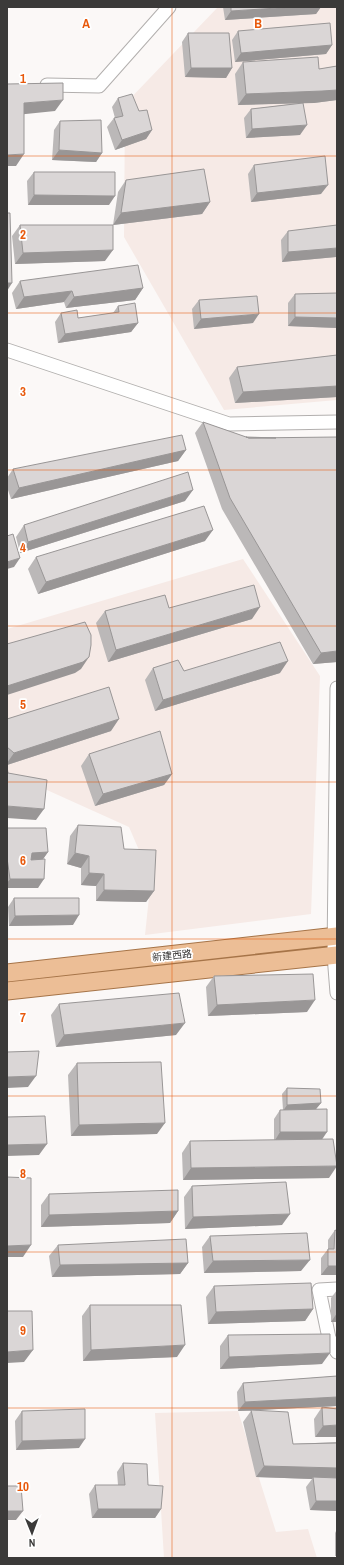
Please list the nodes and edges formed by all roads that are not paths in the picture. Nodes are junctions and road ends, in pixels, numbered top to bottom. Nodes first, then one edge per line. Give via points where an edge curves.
1 (169, 7) edge
2 (38, 85) edge
3 (7, 350) edge
4 (337, 422) edge
5 (337, 688) edge
6 (335, 936) edge
7 (335, 955) edge
8 (7, 973) edge
9 (7, 992) edge
10 (337, 993) edge
11 (337, 1289) edge
12 (337, 1352) edge

1 - 2 street via 99,86
3 - 4 street via 229,424
5 - 6 street
6 - 7 street
6 - 8 main road, 新建西路
7 - 9 main road, 新建西路
7 - 10 street
11 - 12 street via 319,1290 329,1338

